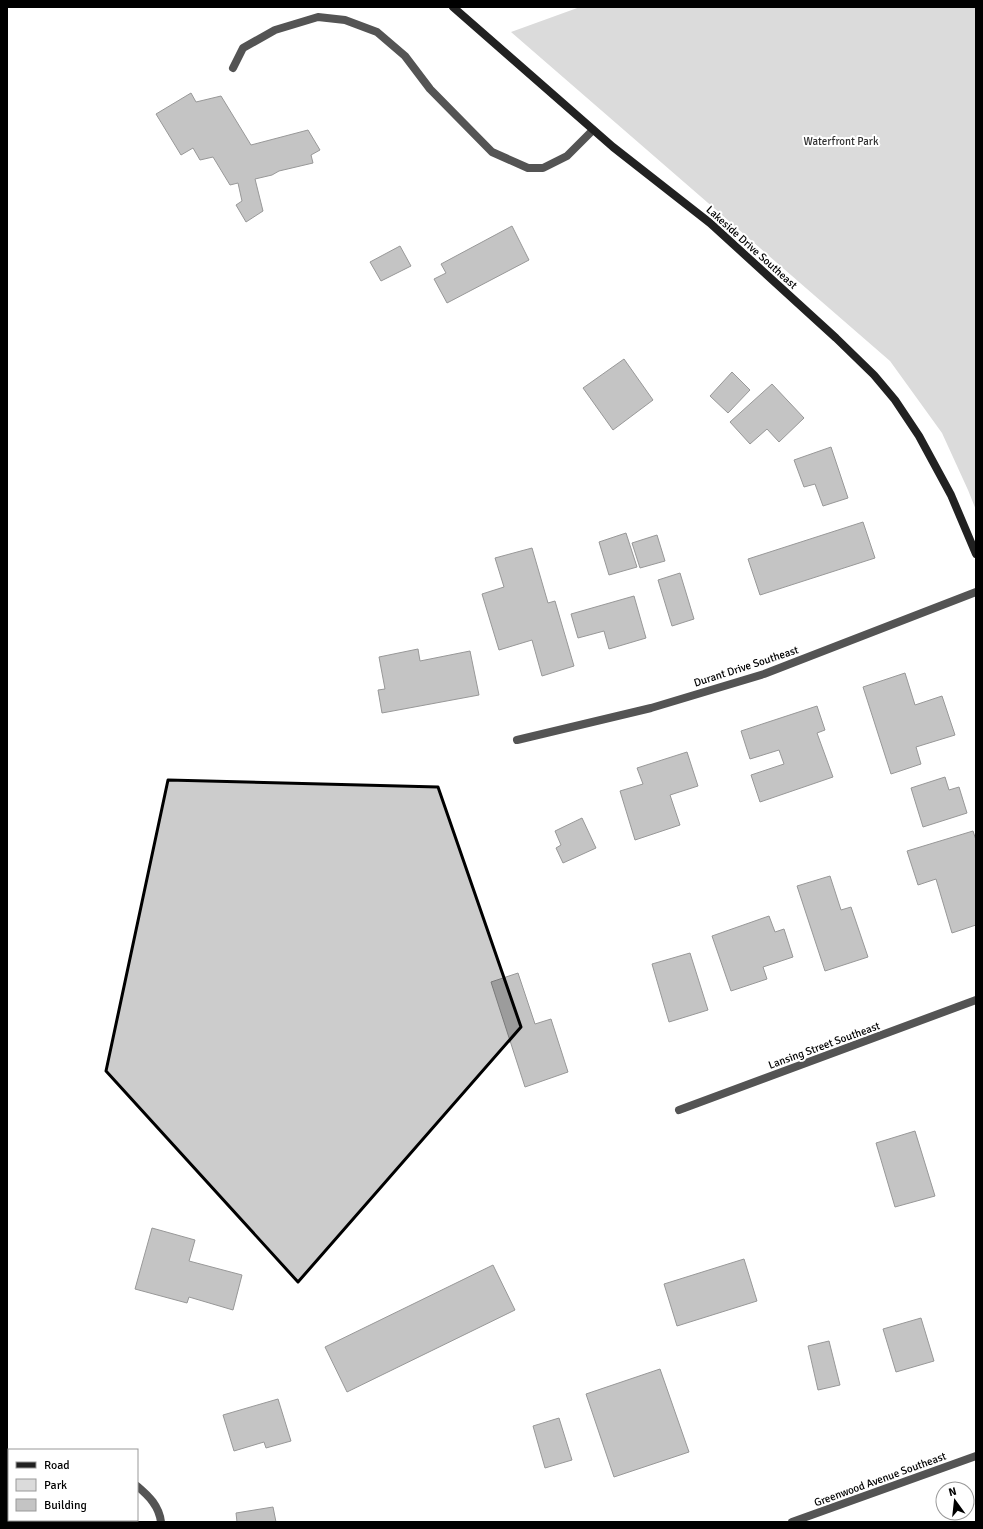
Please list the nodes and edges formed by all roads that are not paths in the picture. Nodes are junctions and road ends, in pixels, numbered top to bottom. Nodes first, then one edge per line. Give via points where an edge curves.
1 (453, 7) edge
2 (233, 68) dead end
3 (593, 130) junction
4 (976, 554) edge
5 (976, 592) edge
6 (517, 740) dead end
7 (976, 1000) edge
8 (679, 1110) dead end
9 (976, 1456) edge
10 (138, 1487) edge
11 (160, 1518) edge
12 (792, 1522) edge

1 - 3 main road, Lakeside Drive Southeast
2 - 3 street via 244,48 275,30 318,17 345,20 377,32 405,56 430,89 492,152 528,168 543,168 568,156
3 - 4 main road, Lakeside Drive Southeast via 710,223 874,375 895,400 919,436 951,495
5 - 6 street, Durant Drive Southeast via 764,674 651,708
7 - 8 street, Lansing Street Southeast
9 - 12 street, Greenwood Avenue Southeast
10 - 11 street via 150,1496

